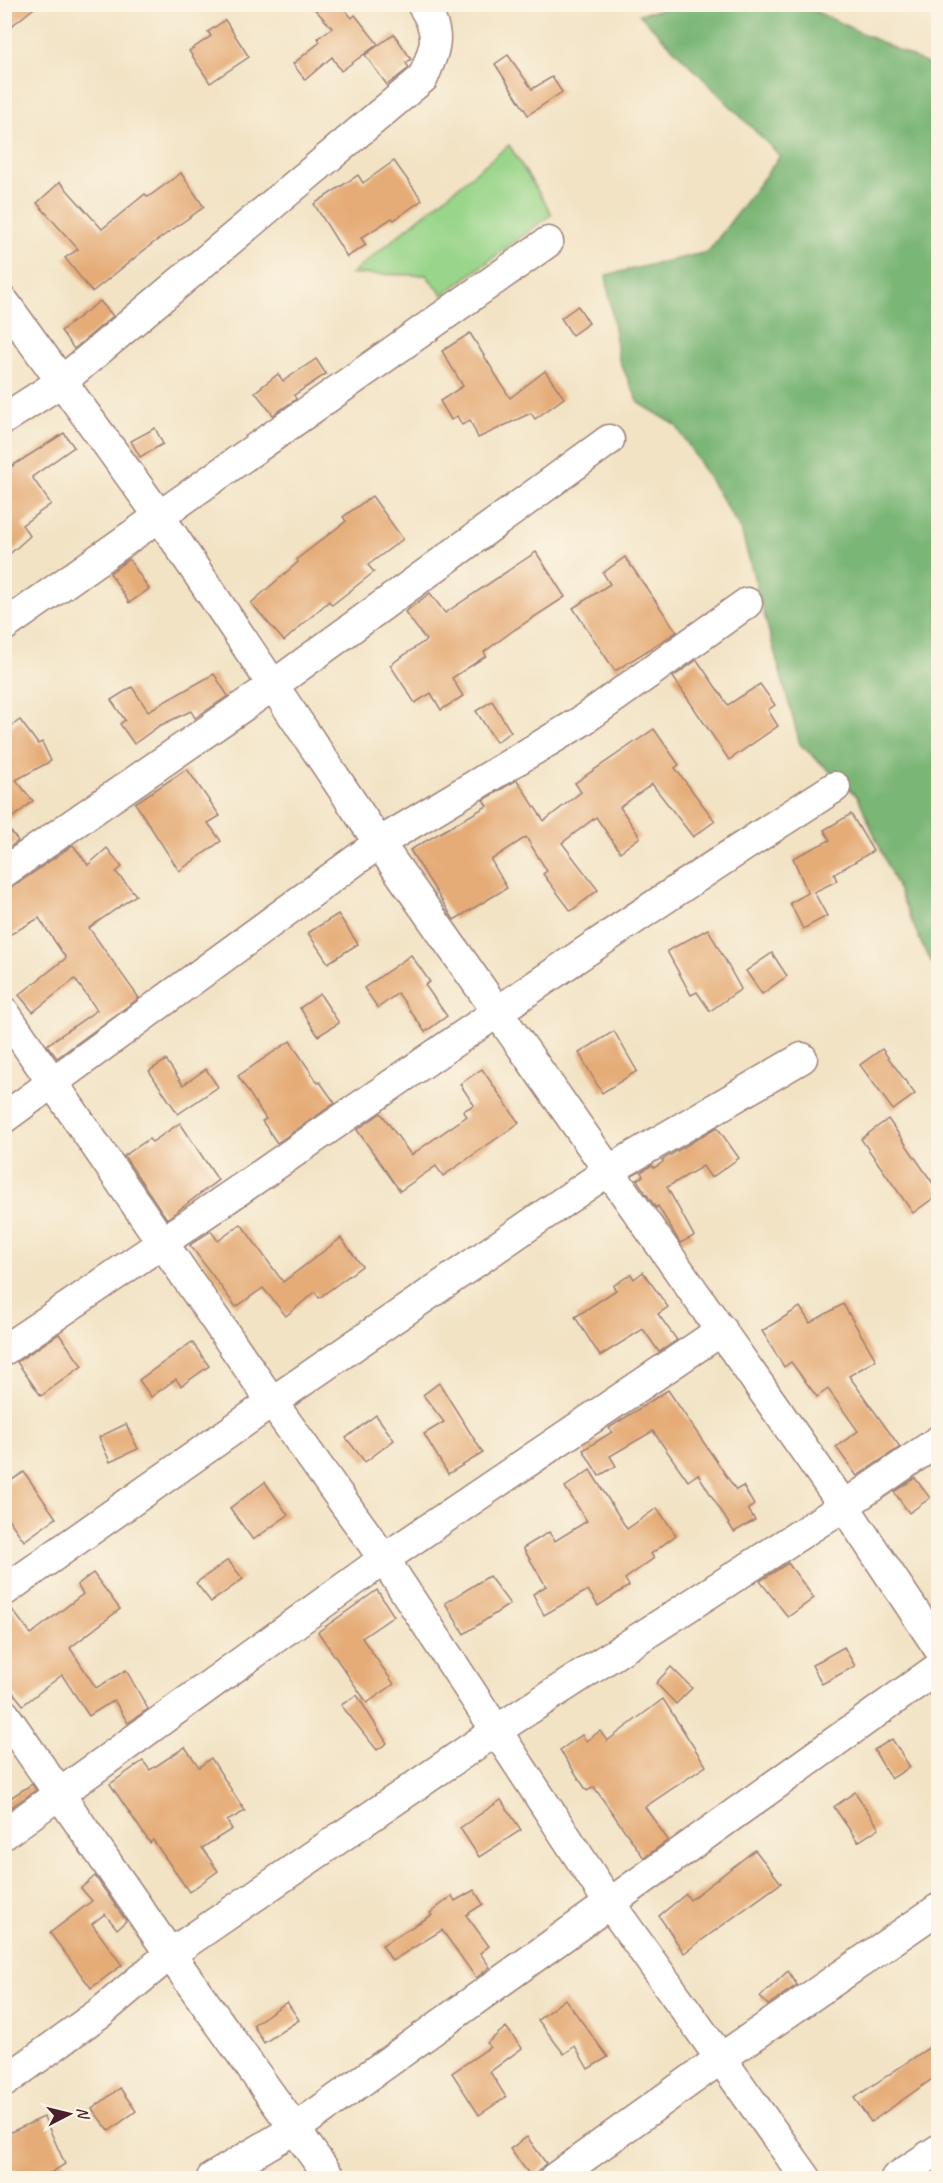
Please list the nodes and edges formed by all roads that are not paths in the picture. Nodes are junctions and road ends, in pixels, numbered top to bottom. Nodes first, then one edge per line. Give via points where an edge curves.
1 (422, 4) edge
2 (548, 242) dead end
3 (4, 302) edge
4 (61, 382) junction
5 (4, 419) edge
6 (609, 440) dead end
7 (160, 517) junction
8 (747, 603) dead end
9 (4, 626) edge
10 (275, 684) junction
11 (835, 787) dead end
12 (380, 843) junction
13 (4, 872) edge
14 (4, 1012) edge
15 (497, 1013) junction
16 (802, 1058) dead end
17 (53, 1084) junction
18 (4, 1118) edge
19 (608, 1171) junction
20 (163, 1244) junction
21 (722, 1330) junction
22 (4, 1350) edge
23 (272, 1402) junction
24 (939, 1441) edge
25 (844, 1506) junction
26 (384, 1560) junction
27 (4, 1591) edge
28 (939, 1647) edge
29 (939, 1668) edge
30 (4, 1714) edge
31 (497, 1730) junction
32 (60, 1794) junction
33 (4, 1834) edge
34 (610, 1904) junction
35 (939, 1909) edge
36 (170, 1954) junction
37 (720, 2059) junction
38 (4, 2082) edge
39 (296, 2128) junction
40 (939, 2150) edge
41 (213, 2178) edge
42 (330, 2178) edge
43 (555, 2178) edge
44 (807, 2178) edge
45 (896, 2178) edge

1 - 4 street via 437,33 423,78
2 - 7 street
3 - 4 street
4 - 5 street
4 - 7 street
6 - 10 street
7 - 9 street
7 - 10 street
8 - 12 street via 580,722
10 - 12 street
10 - 13 street
11 - 15 street via 684,883
12 - 15 street
12 - 17 street
14 - 17 street
15 - 19 street
15 - 20 street
16 - 19 street
17 - 18 street
17 - 20 street
19 - 21 street
19 - 23 street
20 - 22 street
20 - 23 street
21 - 25 street
21 - 26 street
23 - 26 street
23 - 27 street
24 - 25 street
25 - 28 street
25 - 31 street
26 - 31 street
26 - 32 street
29 - 34 street
30 - 32 street
31 - 34 street
31 - 36 street
32 - 33 street
32 - 36 street
34 - 37 street
34 - 39 street
35 - 37 street
36 - 38 street via 101,2012
36 - 39 street
37 - 43 street
37 - 44 street
39 - 41 street
39 - 42 street
40 - 45 street

